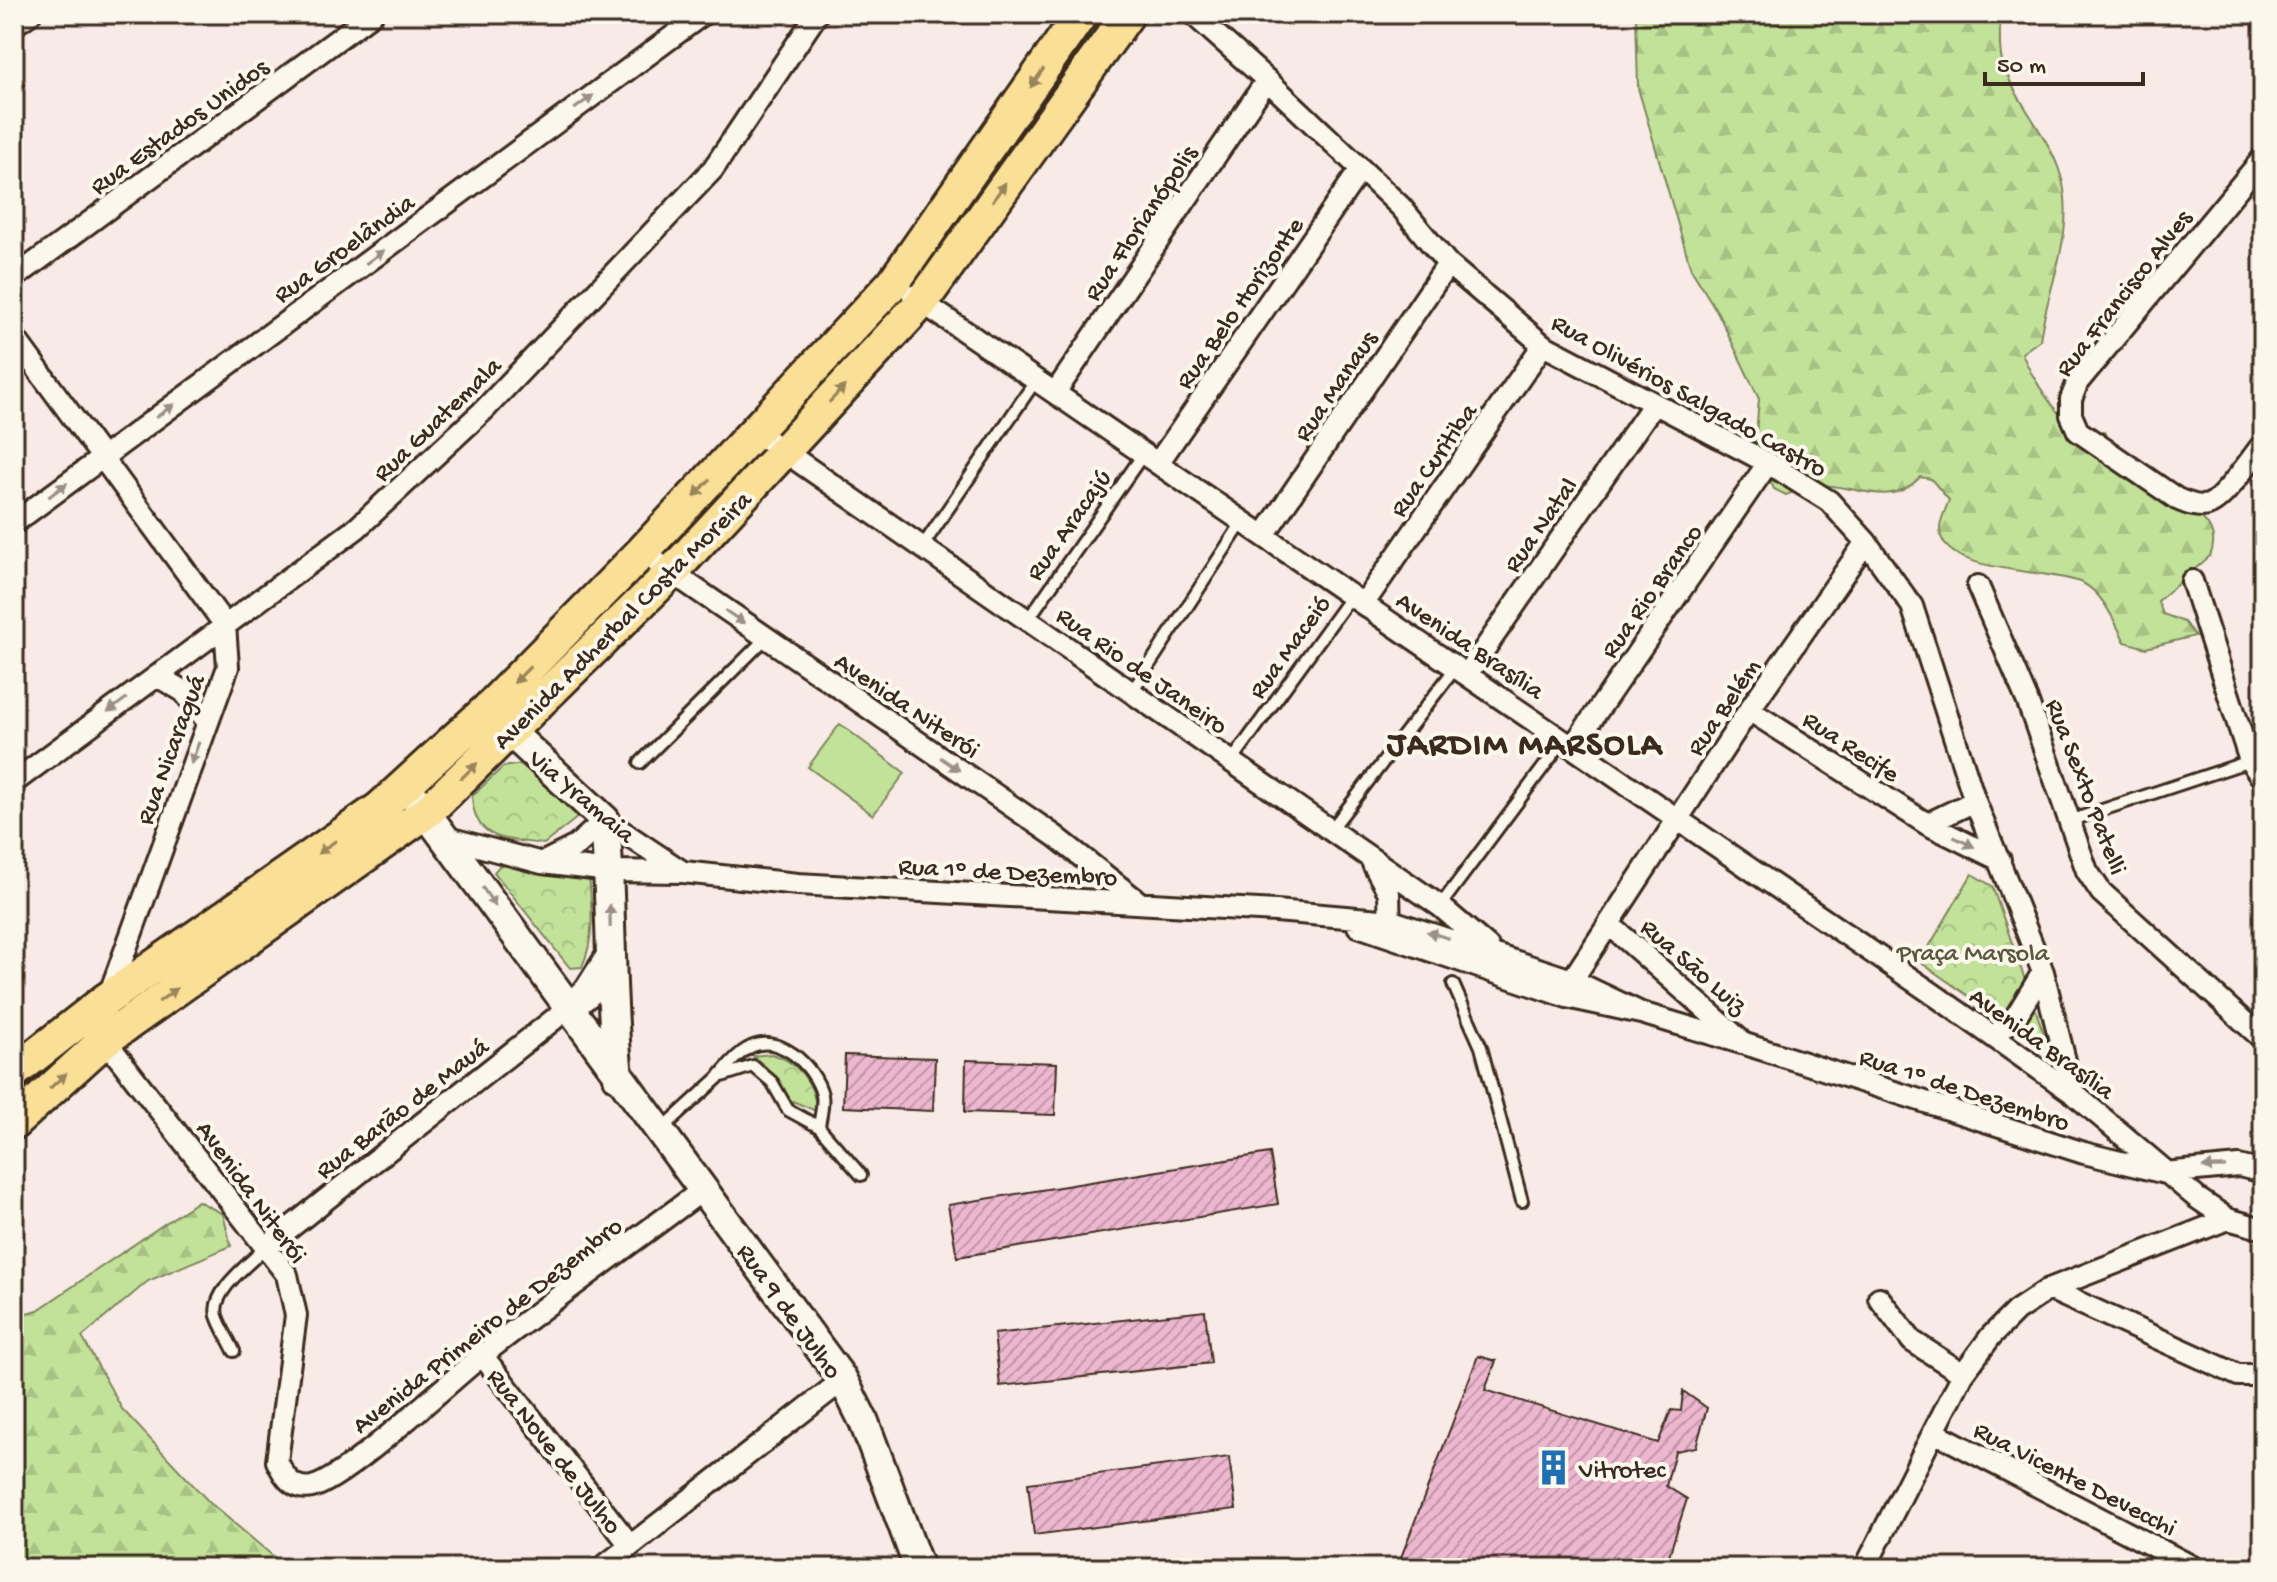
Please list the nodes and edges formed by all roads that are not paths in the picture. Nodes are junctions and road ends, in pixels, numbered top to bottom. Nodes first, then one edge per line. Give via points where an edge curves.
1 (30, 14) edge
2 (372, 14) edge
3 (703, 14) edge
4 (817, 14) edge
5 (1081, 14) edge
6 (1128, 14) edge
7 (1195, 15) edge
8 (14, 25) edge
9 (1267, 80) junction
10 (2263, 158) edge
11 (1360, 170) junction
12 (1448, 264) junction
13 (14, 278) edge
14 (893, 283) junction
15 (922, 302) junction
16 (14, 337) edge
17 (1543, 345) junction
18 (1036, 380) junction
19 (1055, 393) junction
20 (1653, 405) junction
21 (756, 432) junction
22 (2263, 444) edge
23 (785, 452) junction
24 (102, 457) junction
25 (1151, 458) junction
26 (1768, 463) junction
27 (1243, 521) junction
28 (14, 523) edge
29 (1264, 535) junction
30 (1866, 542) junction
31 (922, 547) junction
32 (642, 552) junction
33 (671, 573) junction
34 (2192, 581) dead end
35 (1978, 586) dead end
36 (1358, 599) junction
37 (1027, 621) junction
38 (225, 625) junction
39 (766, 638) junction
40 (1462, 670) junction
41 (157, 676) junction
42 (1131, 693) junction
43 (1749, 710) junction
44 (207, 721) junction
45 (498, 721) junction
46 (1569, 742) junction
47 (2256, 757) edge
48 (1231, 762) junction
49 (640, 763) dead end
50 (2263, 779) edge
51 (14, 782) edge
52 (407, 787) junction
53 (1975, 801) junction
54 (428, 811) junction
55 (605, 820) junction
56 (1678, 820) junction
57 (2068, 821) junction
58 (1927, 824) junction
59 (1330, 831) junction
60 (448, 838) junction
61 (1368, 858) junction
62 (2000, 860) junction
63 (542, 863) junction
64 (610, 871) junction
65 (683, 872) junction
66 (1432, 900) junction
67 (1140, 903) junction
68 (1391, 921) junction
69 (1610, 925) junction
70 (1497, 954) junction
71 (611, 956) junction
72 (2043, 972) junction
73 (1510, 977) junction
74 (1572, 980) junction
75 (1453, 984) dead end
76 (107, 999) junction
77 (567, 1009) junction
78 (1641, 1013) junction
79 (1994, 1037) junction
80 (2263, 1039) edge
81 (105, 1040) junction
82 (1745, 1044) junction
83 (14, 1072) edge
84 (618, 1077) junction
85 (719, 1077) junction
86 (2073, 1093) junction
87 (14, 1123) edge
88 (819, 1127) junction
89 (660, 1130) junction
90 (2263, 1172) edge
91 (2165, 1173) junction
92 (861, 1175) dead end
93 (704, 1189) junction
94 (1522, 1201) dead end
95 (2228, 1219) junction
96 (2263, 1229) edge
97 (267, 1246) junction
98 (2049, 1289) junction
99 (1879, 1298) dead end
100 (234, 1351) dead end
101 (482, 1355) junction
102 (1963, 1374) junction
103 (2263, 1375) edge
104 (843, 1380) junction
105 (1934, 1432) junction
106 (294, 1485) joint
107 (630, 1545) junction
108 (602, 1568) edge
109 (919, 1568) edge
110 (1865, 1568) edge
111 (2195, 1568) edge

1 - 8 street
2 - 13 street, Rua Estados Unidos
24 -> 3 street, Rua Groelândia
4 - 38 street, Rua Guatemala via 713,169 484,410 357,528
5 -> 14 main road, Avenida Adherbal Costa Moreira
15 -> 6 main road, Avenida Adherbal Costa Moreira
7 - 9 street, Rua Olivérios Salgado Castro
9 - 11 street, Rua Olivérios Salgado Castro
9 - 19 street, Rua Florianópolis
10 - 22 street, Rua Francisco Alves via 2096,358 2071,399 2071,415 2078,431 2192,505 2208,505 2221,496
11 - 12 street, Rua Olivérios Salgado Castro via 1401,207
11 - 25 street, Rua Belo Horizonte
12 - 17 street, Rua Olivérios Salgado Castro
12 - 29 street, Rua Manaus
14 - 15 street, Avenida Brasília
14 - 21 main road, Avenida Adherbal Costa Moreira
15 - 18 street, Avenida Brasília
23 -> 15 main road, Avenida Adherbal Costa Moreira
16 - 24 street
17 - 20 street, Rua Olivérios Salgado Castro
17 - 36 street, Rua Curitiba
18 - 19 street, Avenida Brasília
18 - 31 lane
19 - 25 street, Avenida Brasília
20 - 26 street, Rua Olivérios Salgado Castro
20 - 40 street, Rua Natal
21 - 23 street, Rua Rio de Janeiro
21 -> 32 main road, Avenida Adherbal Costa Moreira
23 - 31 street, Rua Rio de Janeiro
23 - 33 main road, Avenida Adherbal Costa Moreira
28 -> 24 street, Rua Groelândia
24 - 38 street
25 - 27 street, Avenida Brasília
25 - 37 lane, Rua Aracajú
26 - 30 street, Rua Olivérios Salgado Castro via 1829,501
26 - 46 street, Rua Rio Branco
27 - 29 street, Avenida Brasília
27 - 42 lane
29 - 36 street, Avenida Brasília
30 - 43 street, Rua Belém
30 - 53 street, Rua Olivérios Salgado Castro via 1912,606
31 - 37 street, Rua Rio de Janeiro
32 - 33 street, Avenida Niterói
32 -> 45 main road, Avenida Adherbal Costa Moreira
33 -> 39 street, Avenida Niterói
33 - 45 main road, Avenida Adherbal Costa Moreira
34 - 47 street
35 - 57 street, Rua Sexto Patelli via 2027,700
36 - 40 street, Avenida Brasília
36 - 48 lane, Rua Maceió
37 - 42 street, Rua Rio de Janeiro
38 - 41 street, Rua Guatemala
38 - 44 street, Rua Nicaraguá via 228,667
39 - 49 lane
39 -> 67 street, Avenida Niterói via 1055,836
40 - 46 street, Avenida Brasília
40 - 59 lane
41 - 44 street via 183,691
41 -> 51 street, Rua Guatemala
42 - 48 street, Rua Rio de Janeiro
43 - 56 street, Rua Belém
43 - 58 street, Rua Recife
44 -> 76 street, Rua Nicaraguá
45 - 52 main road, Avenida Adherbal Costa Moreira
54 -> 45 main road, Avenida Adherbal Costa Moreira
45 - 55 main road, Via Yramaia
46 - 56 street, Avenida Brasília
46 - 66 lane
47 - 50 street
47 - 57 lane
48 - 59 street, Rua Rio de Janeiro
52 - 54 main road
52 -> 76 main road, Avenida Adherbal Costa Moreira
53 - 58 street
53 - 62 street, Rua Olivérios Salgado Castro
54 - 60 main road, Rua 9 de Julho
81 -> 54 main road, Avenida Adherbal Costa Moreira
55 - 63 street via 576,846
55 - 64 main road
55 - 65 street, Via Yramaia
56 - 69 street, Rua Belém
56 - 79 street, Avenida Brasília
57 - 80 street, Rua Sexto Patelli via 2101,892
58 -> 62 street, Rua Recife
59 - 61 street, Rua Rio de Janeiro
60 - 63 street, Rua 1º de Dezembro
60 -> 77 main road, Rua 9 de Julho
61 - 66 street, Rua Rio de Janeiro
61 - 68 street via 1389,893
62 - 72 street, Rua Olivérios Salgado Castro
63 - 64 street, Rua 1º de Dezembro
64 - 65 street, Rua 1º de Dezembro
71 -> 64 main road
65 - 67 street, Rua 1º de Dezembro via 798,884
66 - 68 street via 1411,896
66 - 70 street, Rua Rio de Janeiro
67 - 68 street, Rua 1º de Dezembro
70 -> 68 street, Rua 1º de Dezembro
68 - 73 street, Rua 1º de Dezembro
69 - 74 street, Rua Belém
69 - 82 street, Rua São Luiz
70 - 74 street, Rua 1º de Dezembro
71 - 77 main road via 588,992
71 - 84 main road
72 - 79 street via 2016,1016
72 - 86 street, Rua Olivérios Salgado Castro
73 - 74 street
73 - 78 street, Rua 1º de Dezembro via 1567,997
74 - 78 street, Rua 1º de Dezembro
75 - 94 lane via 1481,1047
76 - 83 main road, Avenida Adherbal Costa Moreira
77 - 84 main road, Rua 9 de Julho
77 - 97 street, Rua Barão de Mauá
78 - 82 street, Rua 1º de Dezembro
79 - 86 street, Avenida Brasília
87 -> 81 main road, Avenida Adherbal Costa Moreira
81 - 97 street, Avenida Niterói
82 - 91 street, Rua 1º de Dezembro via 2054,1145
84 - 89 main road, Rua 9 de Julho
85 - 88 lane via 753,1066 772,1082 788,1110
85 - 88 lane via 748,1048 764,1043 782,1047 818,1085
85 - 89 lane
86 - 91 street, Avenida Brasília
88 - 92 lane
89 - 93 main road, Rua 9 de Julho
90 -> 91 street via 2239,1166
91 - 95 street, Rua 1º de Dezembro
93 - 101 street, Avenida Primeiro de Dezembro
93 - 104 main road, Rua 9 de Julho
95 - 96 street, Rua 1º de Dezembro
95 - 98 street
97 - 100 lane via 216,1305
97 - 106 street, Avenida Niterói via 287,1275 294,1304 277,1461
98 - 102 street via 2016,1311
98 - 103 street via 2238,1375
99 - 102 street via 1912,1341
101 - 106 street, Avenida Primeiro de Dezembro via 337,1473 311,1487
101 - 107 street, Rua Nove de Julho
102 - 105 street
104 - 107 street
104 - 109 main road, Rua 9 de Julho
105 - 110 street
105 - 111 street, Rua Vicente Devecchi
107 - 108 street

